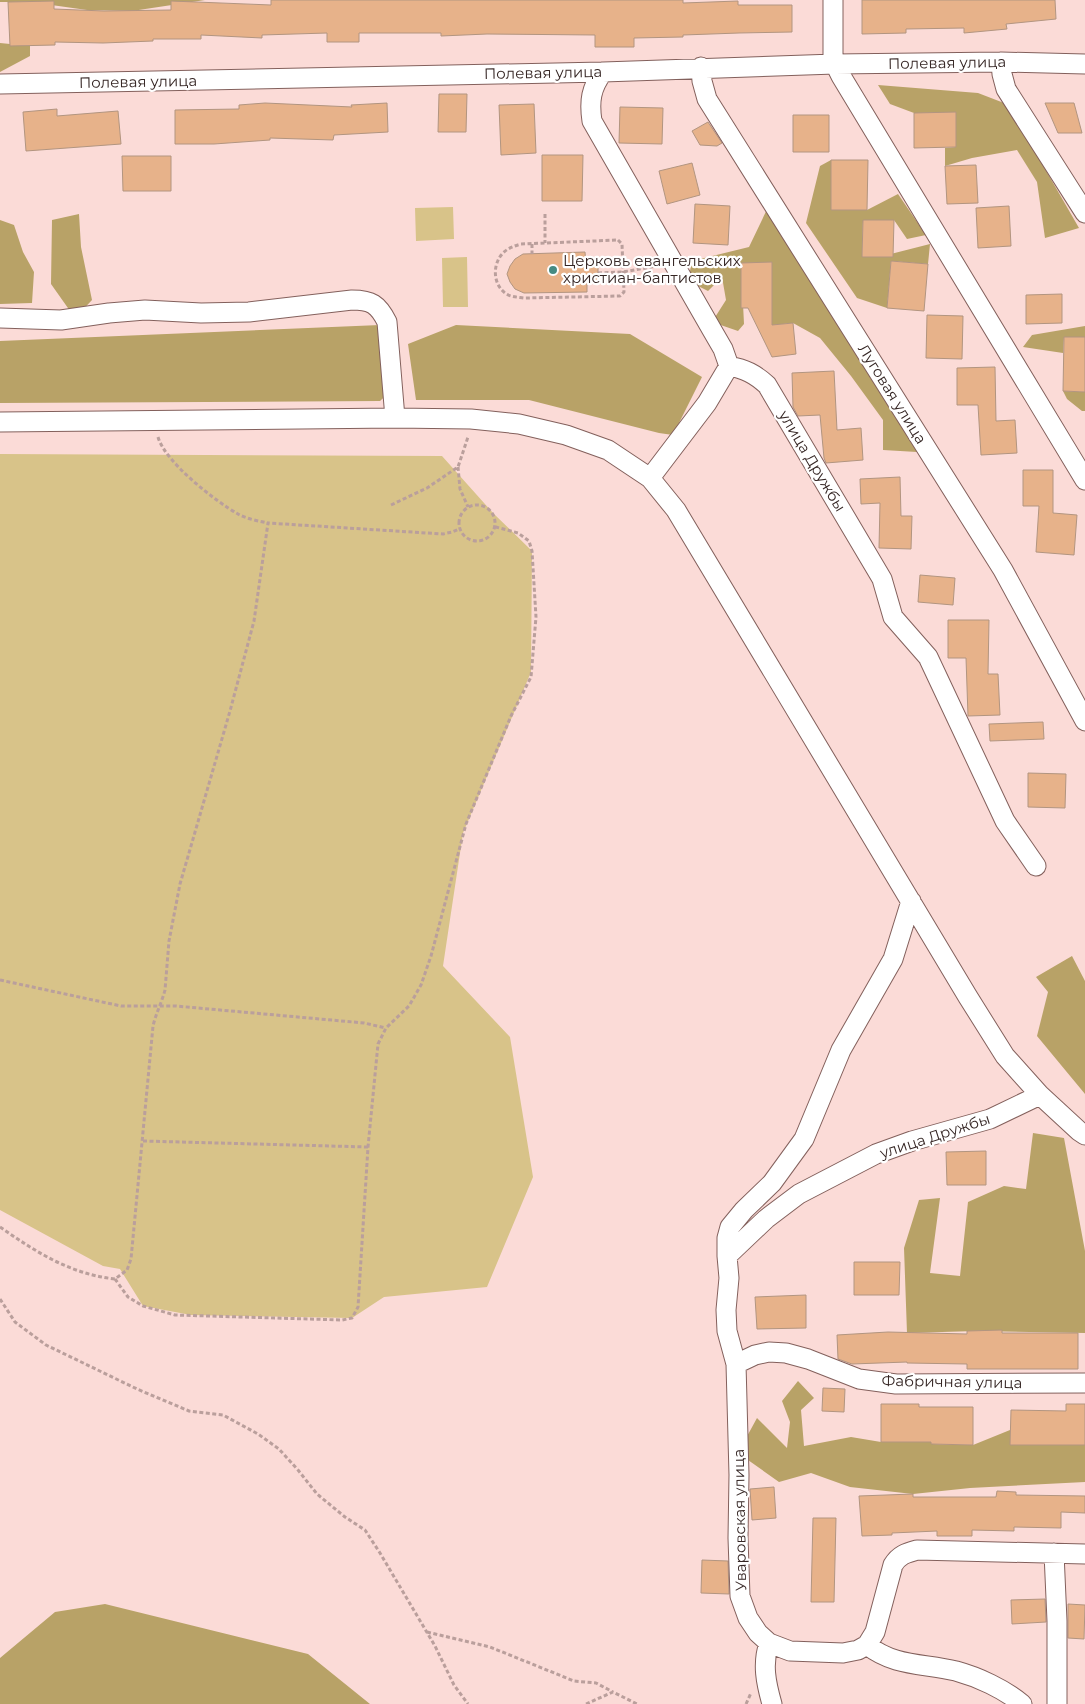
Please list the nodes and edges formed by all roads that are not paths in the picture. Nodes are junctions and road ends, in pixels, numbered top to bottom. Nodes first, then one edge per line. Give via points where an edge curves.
1 (833, 0) edge
2 (1001, 62) junction
3 (835, 64) junction
4 (1085, 64) edge
5 (701, 68) junction
6 (603, 72) junction
7 (0, 84) edge
8 (1085, 213) edge
9 (0, 318) edge
10 (729, 366) junction
11 (395, 418) junction
12 (0, 422) edge
13 (650, 478) junction
14 (1085, 480) edge
15 (1085, 721) edge
16 (1036, 866) dead end
17 (911, 901) junction
18 (1040, 1095) junction
19 (1085, 1135) edge
20 (727, 1256) junction
21 (736, 1364) junction
22 (1085, 1383) edge
23 (1054, 1553) junction
24 (1085, 1554) edge
25 (769, 1643) junction
26 (867, 1645) junction
27 (772, 1704) edge
28 (1022, 1704) edge
29 (1057, 1704) edge

1 - 3 street
2 - 3 street, Полевая улица
2 - 4 street, Полевая улица
2 - 8 street via 1006,90
3 - 5 street, Полевая улица
3 - 14 street
5 - 6 street, Полевая улица
5 - 15 street, Луговая улица via 707,99 1003,570
6 - 7 street, Полевая улица
6 - 10 street via 591,93 592,121 723,349
9 - 11 street via 61,320 145,310 249,312 364,300 375,304 387,322
10 - 13 street via 707,403
10 - 16 street, улица Дружбы via 755,374 767,386 882,580 893,617 928,657 1006,821
11 - 12 street
11 - 13 street via 519,424 566,435 608,450
13 - 17 street via 676,510
17 - 18 street via 1005,1056
17 - 20 street via 893,959 841,1050 804,1139 772,1183 730,1227
18 - 19 street
18 - 20 street, улица Дружбы via 990,1119 876,1154 799,1194 766,1219
20 - 21 street via 727,1331
21 - 22 street, Фабричная улица via 770,1352 808,1359 860,1379 896,1384
21 - 25 street, Уваровская улица via 740,1596 748,1618 758,1634
23 - 24 street
23 - 26 street via 917,1550 907,1553 893,1565 876,1632
23 - 29 street
25 - 26 street, Уваровская улица via 790,1651 823,1654 843,1654
25 - 27 street via 765,1678
26 - 28 street via 892,1660 972,1676

